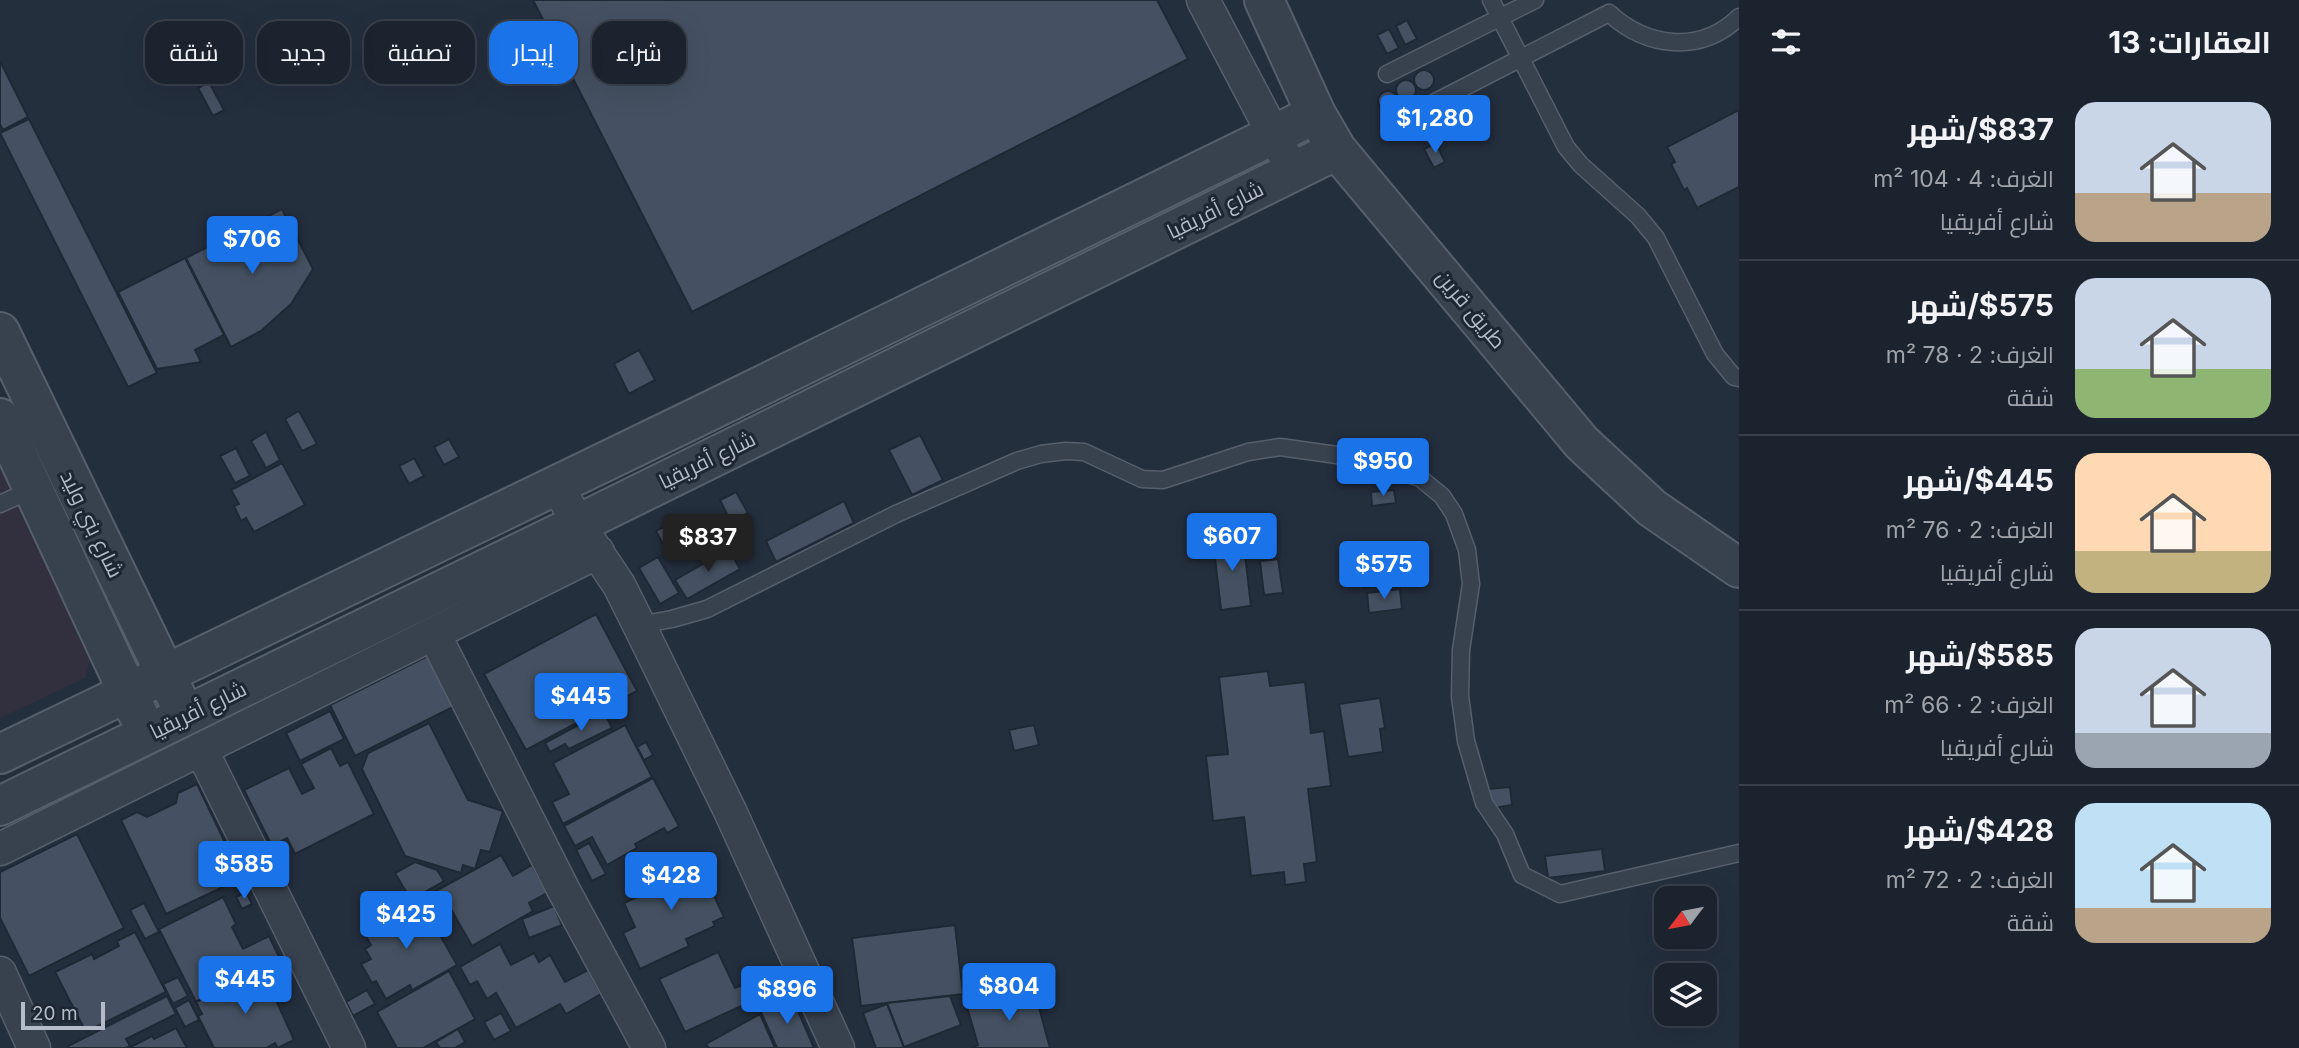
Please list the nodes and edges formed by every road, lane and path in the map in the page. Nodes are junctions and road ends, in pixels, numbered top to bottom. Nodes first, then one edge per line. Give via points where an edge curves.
1 (1203, 0) edge
2 (1264, 0) edge
3 (1491, 0) edge
4 (1535, 0) edge
5 (1605, 7) edge
6 (1500, 17) junction
7 (1739, 17) edge
8 (1521, 58) junction
9 (1387, 74) dead end
10 (1316, 114) junction
11 (1408, 116) dead end
12 (1274, 135) junction
13 (1337, 150) junction
14 (1293, 172) junction
15 (0, 331) edge
16 (1739, 378) edge
17 (12, 404) edge
18 (557, 484) junction
19 (40, 485) edge
20 (588, 538) junction
21 (1739, 568) edge
22 (639, 625) junction
23 (434, 634) junction
24 (166, 676) junction
25 (127, 691) junction
26 (193, 733) junction
27 (147, 735) junction
28 (0, 754) edge
29 (0, 806) edge
30 (0, 849) edge
31 (1739, 853) edge
32 (0, 973) edge
33 (34, 1048) edge
34 (349, 1048) edge
35 (649, 1048) edge
36 (838, 1048) edge

1 - 12 street
2 - 10 street, طريق قرين
3 - 6 lane
4 - 6 lane
5 - 7 lane via 1623,26 1665,43 1690,43 1719,32
5 - 8 lane
6 - 8 lane
6 - 9 lane
8 - 11 lane
8 - 16 lane via 1566,147 1656,238 1715,354
10 - 12 street, شارع أفريقيا
10 - 13 street, طريق قرين
12 - 14 street
12 - 18 street, شارع أفريقيا
13 - 14 street, شارع أفريقيا
13 - 21 street, طريق قرين via 1583,443 1652,508
14 - 20 street, شارع أفريقيا
15 - 17 street, شارع بني وليد
17 - 19 street, شارع بني وليد
18 - 20 street
18 - 24 street, شارع أفريقيا
19 - 24 street, شارع بني وليد
19 - 25 street, شارع بني وليد
20 - 22 street
20 - 23 street
20 - 26 street, شارع أفريقيا
22 - 31 lane via 707,609 896,514 1041,454 1084,453 1142,479 1163,480 1248,452 1280,447 1365,459 1420,478 1442,496 1454,514 1467,550 1471,584 1461,650 1460,696 1466,741 1484,803 1505,834 1522,875 1560,894
22 - 36 street
23 - 26 street
23 - 35 street
24 - 25 street, شارع أفريقيا
24 - 26 street, شارع بني وليد
25 - 27 street, شارع بني وليد
25 - 28 street, شارع أفريقيا
26 - 27 street, شارع أفريقيا
26 - 30 street
26 - 34 street
27 - 29 street, شارع أفريقيا
32 - 33 street

